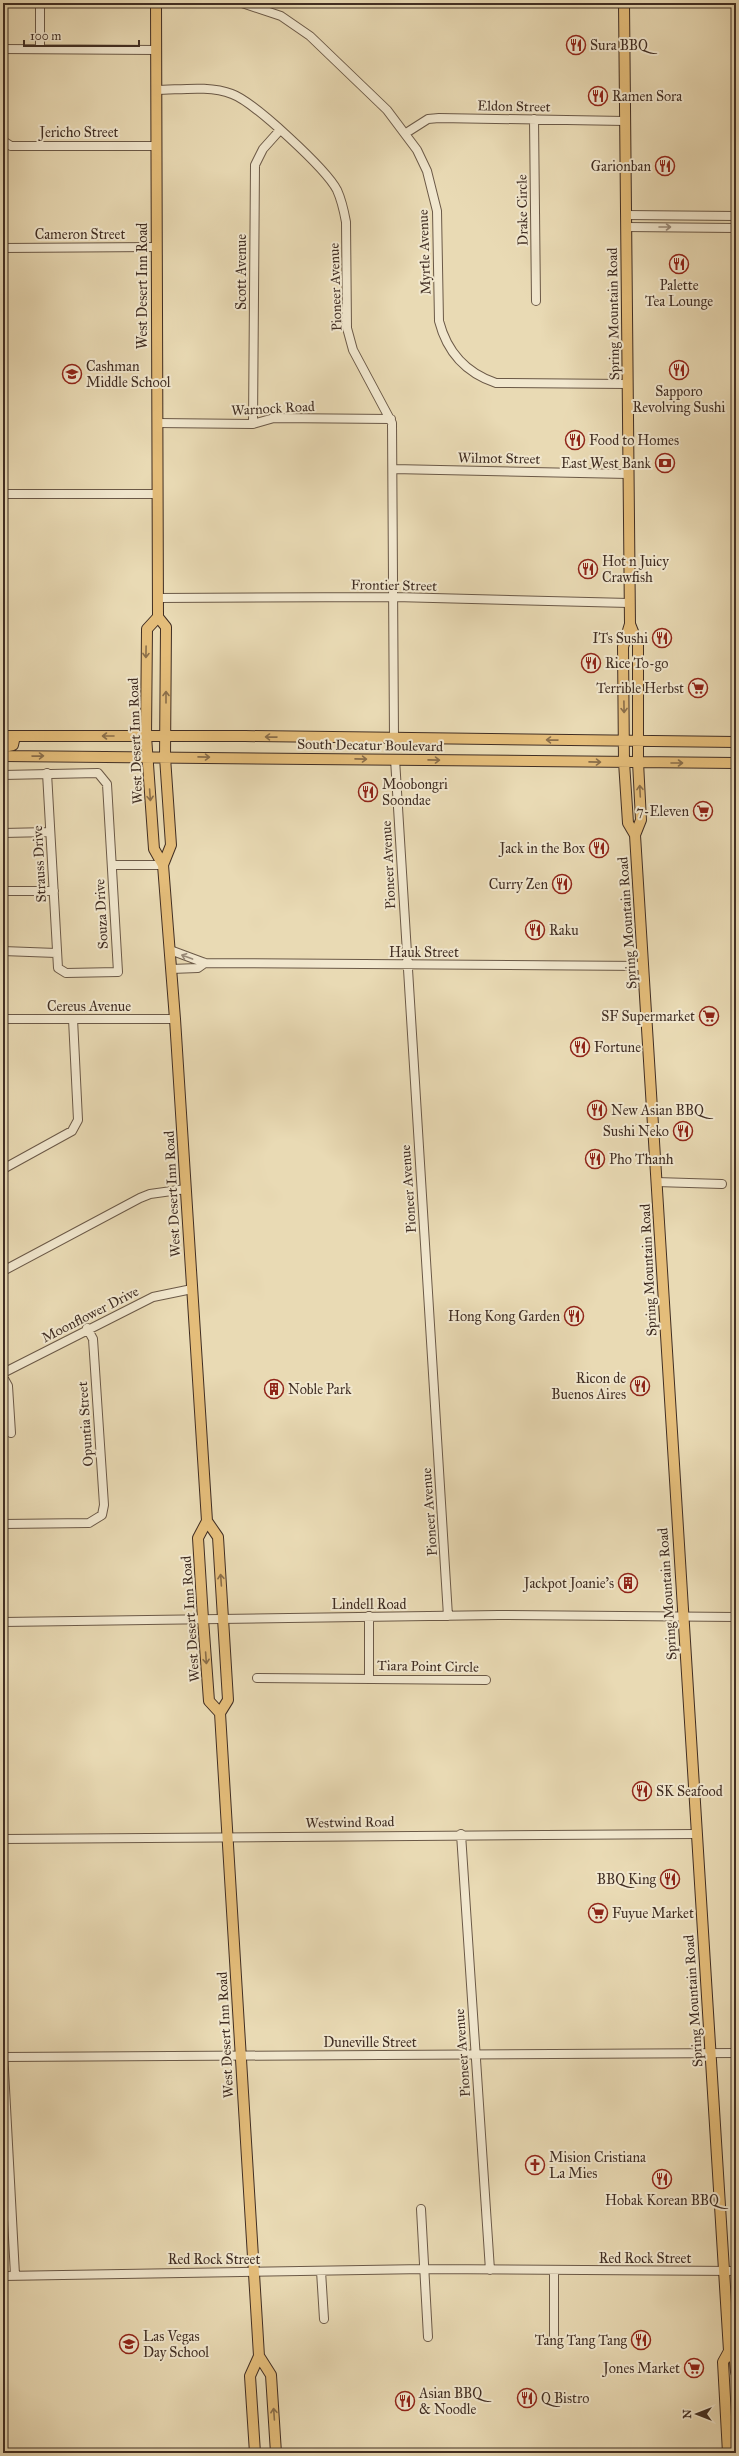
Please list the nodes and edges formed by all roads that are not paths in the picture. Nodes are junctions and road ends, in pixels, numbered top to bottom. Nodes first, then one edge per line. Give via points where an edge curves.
1 (40, 3) edge
2 (156, 3) edge
3 (242, 3) edge
4 (624, 3) edge
5 (40, 49) junction
6 (3, 50) edge
7 (156, 50) junction
8 (156, 90) junction
9 (534, 119) junction
10 (625, 121) junction
11 (280, 130) junction
12 (406, 133) junction
13 (3, 141) edge
14 (156, 146) junction
15 (626, 215) junction
16 (736, 216) edge
17 (626, 227) junction
18 (736, 228) edge
19 (156, 247) junction
20 (3, 248) edge
21 (536, 301) dead end
22 (627, 384) junction
23 (391, 419) junction
24 (157, 423) junction
25 (253, 424) junction
26 (393, 469) junction
27 (628, 474) junction
28 (3, 494) edge
29 (157, 494) junction
30 (394, 597) junction
31 (158, 598) junction
32 (630, 603) junction
33 (158, 617) junction
34 (630, 624) junction
35 (3, 736) edge
36 (15, 736) junction
37 (146, 736) junction
38 (166, 736) junction
39 (394, 738) junction
40 (624, 741) junction
41 (638, 741) junction
42 (736, 742) edge
43 (3, 747) edge
44 (3, 756) edge
45 (147, 756) junction
46 (165, 757) junction
47 (395, 759) junction
48 (624, 762) junction
49 (638, 762) junction
50 (736, 763) edge
51 (46, 774) junction
52 (3, 775) edge
53 (50, 832) junction
54 (3, 833) edge
55 (635, 835) junction
56 (112, 865) junction
57 (163, 865) junction
58 (3, 891) edge
59 (54, 891) junction
60 (170, 950) junction
61 (3, 951) edge
62 (56, 953) junction
63 (205, 963) junction
64 (407, 964) junction
65 (644, 966) junction
66 (171, 969) junction
67 (3, 1019) edge
68 (73, 1019) junction
69 (175, 1019) junction
70 (3, 1169) edge
71 (656, 1182) junction
72 (722, 1184) dead end
73 (186, 1189) junction
74 (3, 1271) edge
75 (192, 1290) junction
76 (87, 1328) junction
77 (3, 1373) edge
78 (3, 1377) edge
79 (11, 1433) dead end
80 (207, 1521) junction
81 (3, 1524) edge
82 (369, 1616) junction
83 (448, 1616) junction
84 (736, 1616) edge
85 (683, 1617) junction
86 (223, 1618) junction
87 (204, 1619) junction
88 (3, 1622) edge
89 (257, 1678) dead end
90 (369, 1678) junction
91 (486, 1680) dead end
92 (220, 1713) junction
93 (461, 1834) junction
94 (696, 1834) junction
95 (228, 1837) junction
96 (3, 1839) edge
97 (3, 2051) edge
98 (710, 2053) junction
99 (736, 2053) edge
100 (240, 2055) junction
101 (475, 2055) junction
102 (3, 2057) edge
103 (421, 2209) dead end
104 (425, 2269) junction
105 (490, 2270) junction
106 (554, 2270) junction
107 (321, 2271) junction
108 (724, 2271) junction
109 (736, 2271) edge
110 (253, 2272) junction
111 (14, 2275) junction
112 (3, 2276) edge
113 (324, 2319) dead end
114 (554, 2336) dead end
115 (428, 2337) dead end
116 (729, 2351) junction
117 (259, 2356) junction
118 (736, 2372) edge
119 (255, 2453) edge
120 (276, 2453) edge
121 (728, 2453) edge

1 - 5 street
2 - 7 main road, West Desert Inn Road
3 - 12 street, Myrtle Avenue via 280,16 310,36 387,110
4 - 10 main road, Spring Mountain Road
5 - 6 street
5 - 7 street
7 - 8 main road, West Desert Inn Road
8 - 11 street, Pioneer Avenue via 217,90 232,94
8 - 14 main road, West Desert Inn Road
9 - 10 street, Eldon Street
9 - 12 street, Eldon Street via 439,118 428,120
9 - 21 street, Drake Circle
10 - 15 main road, Spring Mountain Road
11 - 23 street, Pioneer Avenue via 327,177 344,206 347,328 353,350
11 - 25 street, Scott Avenue via 263,149 255,164
12 - 22 street, Myrtle Avenue via 427,171 437,211 439,321 442,335 455,358 468,370 496,383
13 - 14 street, Jericho Street via 11,146
14 - 19 main road, West Desert Inn Road
15 - 16 street
15 - 17 main road, Spring Mountain Road
17 -> 18 street
17 - 22 main road, Spring Mountain Road
19 - 20 street, Cameron Street
19 - 24 main road, West Desert Inn Road
22 - 27 main road, Spring Mountain Road
23 - 25 street, Warnock Road via 274,418
23 - 26 street, Pioneer Avenue
24 - 25 street, Warnock Road
24 - 29 main road, West Desert Inn Road
26 - 27 street, Wilmot Street
26 - 30 street, Pioneer Avenue
27 - 32 main road, Spring Mountain Road
28 - 29 street
29 - 31 main road, West Desert Inn Road
30 - 31 street, Frontier Street
30 - 32 street, Frontier Street
30 - 39 street, Pioneer Avenue
31 - 33 main road, West Desert Inn Road
32 - 34 main road, Spring Mountain Road
33 -> 37 main road, West Desert Inn Road via 147,629
38 -> 33 main road, West Desert Inn Road via 166,627
34 -> 40 main road, Spring Mountain Road via 623,647
34 - 41 main road, Spring Mountain Road via 638,644
35 - 36 main road, South Decatur Boulevard
37 -> 36 main road, South Decatur Boulevard
36 - 43 main road via 13,746
37 - 38 main road, South Decatur Boulevard
37 - 45 main road, West Desert Inn Road
39 -> 38 main road, South Decatur Boulevard
38 - 46 main road, West Desert Inn Road
40 -> 39 main road, South Decatur Boulevard
40 - 41 main road, South Decatur Boulevard
40 - 48 main road, Spring Mountain Road
41 - 42 main road, South Decatur Boulevard
41 - 49 main road, Spring Mountain Road
44 -> 45 main road, South Decatur Boulevard
45 - 46 main road, South Decatur Boulevard
45 -> 57 main road, West Desert Inn Road via 154,849
46 -> 47 main road, South Decatur Boulevard
46 - 57 main road, West Desert Inn Road via 171,845
47 -> 48 main road, South Decatur Boulevard
47 - 64 street, Pioneer Avenue
48 - 49 main road, South Decatur Boulevard
48 - 55 main road, Spring Mountain Road via 628,823
49 -> 50 main road, South Decatur Boulevard
55 -> 49 main road, Spring Mountain Road via 641,820
51 - 52 street
51 - 53 street, Strauss Drive
51 - 56 street, Souza Drive via 98,773 107,784
53 - 54 street
53 - 59 street, Strauss Drive
55 - 65 main road, Spring Mountain Road
56 - 57 street
56 - 62 street, Souza Drive via 118,972 66,973 58,968
57 - 60 main road, West Desert Inn Road
58 - 59 street
59 - 62 street, Strauss Drive
63 -> 60 street, Hauk Street
60 - 66 main road, West Desert Inn Road
61 - 62 street
63 - 64 street, Hauk Street
63 - 66 street, Hauk Street via 198,968
64 - 65 street, Hauk Street
64 - 83 street, Pioneer Avenue
65 - 71 main road, Spring Mountain Road
66 - 69 main road, West Desert Inn Road
67 - 68 street, Cereus Avenue
68 - 69 street, Cereus Avenue
68 - 70 street via 78,1120 76,1126 72,1132
69 - 73 main road, West Desert Inn Road
71 - 72 street
71 - 85 main road, Spring Mountain Road
73 - 74 street via 150,1194 140,1198
73 - 75 main road, West Desert Inn Road
75 - 76 street, Moonflower Drive via 153,1297
75 - 80 main road, West Desert Inn Road
76 - 77 street, Moonflower Drive
76 - 81 street, Opuntia Street via 93,1339 104,1505 102,1515 88,1523
78 - 79 street via 8,1386
86 -> 80 main road, West Desert Inn Road via 218,1537
80 - 87 main road, West Desert Inn Road via 198,1538
82 - 83 street, Lindell Road
82 - 86 street, Lindell Road
82 - 90 street, Tiara Point Circle
83 - 85 street, Lindell Road
84 - 85 street, Lindell Road
85 - 94 main road, Spring Mountain Road
86 - 87 street, Lindell Road
86 - 92 main road, West Desert Inn Road via 228,1700
87 - 88 street, Lindell Road
87 -> 92 main road, West Desert Inn Road via 209,1701
89 - 90 street, Tiara Point Circle
90 - 91 street, Tiara Point Circle
92 - 95 main road, West Desert Inn Road
93 - 94 street, Westwind Road
93 - 95 street, Westwind Road
93 - 101 street, Pioneer Avenue
94 - 98 main road, Spring Mountain Road
95 - 96 street, Westwind Road
95 - 100 main road, West Desert Inn Road
97 - 102 street
98 - 99 street, Duneville Street
98 - 101 street, Duneville Street
98 - 108 main road, Spring Mountain Road
100 - 101 street, Duneville Street
100 - 102 street, Duneville Street
100 - 110 main road, West Desert Inn Road
101 - 105 street, Pioneer Avenue
102 - 111 street
103 - 104 street
104 - 105 street, Red Rock Street
104 - 107 street, Red Rock Street
104 - 115 street
105 - 106 street, Red Rock Street
106 - 108 street, Red Rock Street
106 - 114 street
107 - 110 street, Red Rock Street
107 - 113 street
108 - 109 street, Red Rock Street
108 - 116 main road, Spring Mountain Road
110 - 111 street, Red Rock Street
110 - 117 main road, West Desert Inn Road
111 - 112 street, Red Rock Street
116 - 118 main road, Spring Mountain Road via 735,2361
116 - 121 main road, Spring Mountain Road via 723,2362
117 - 119 main road, West Desert Inn Road via 250,2376
120 -> 117 main road, West Desert Inn Road via 271,2374

